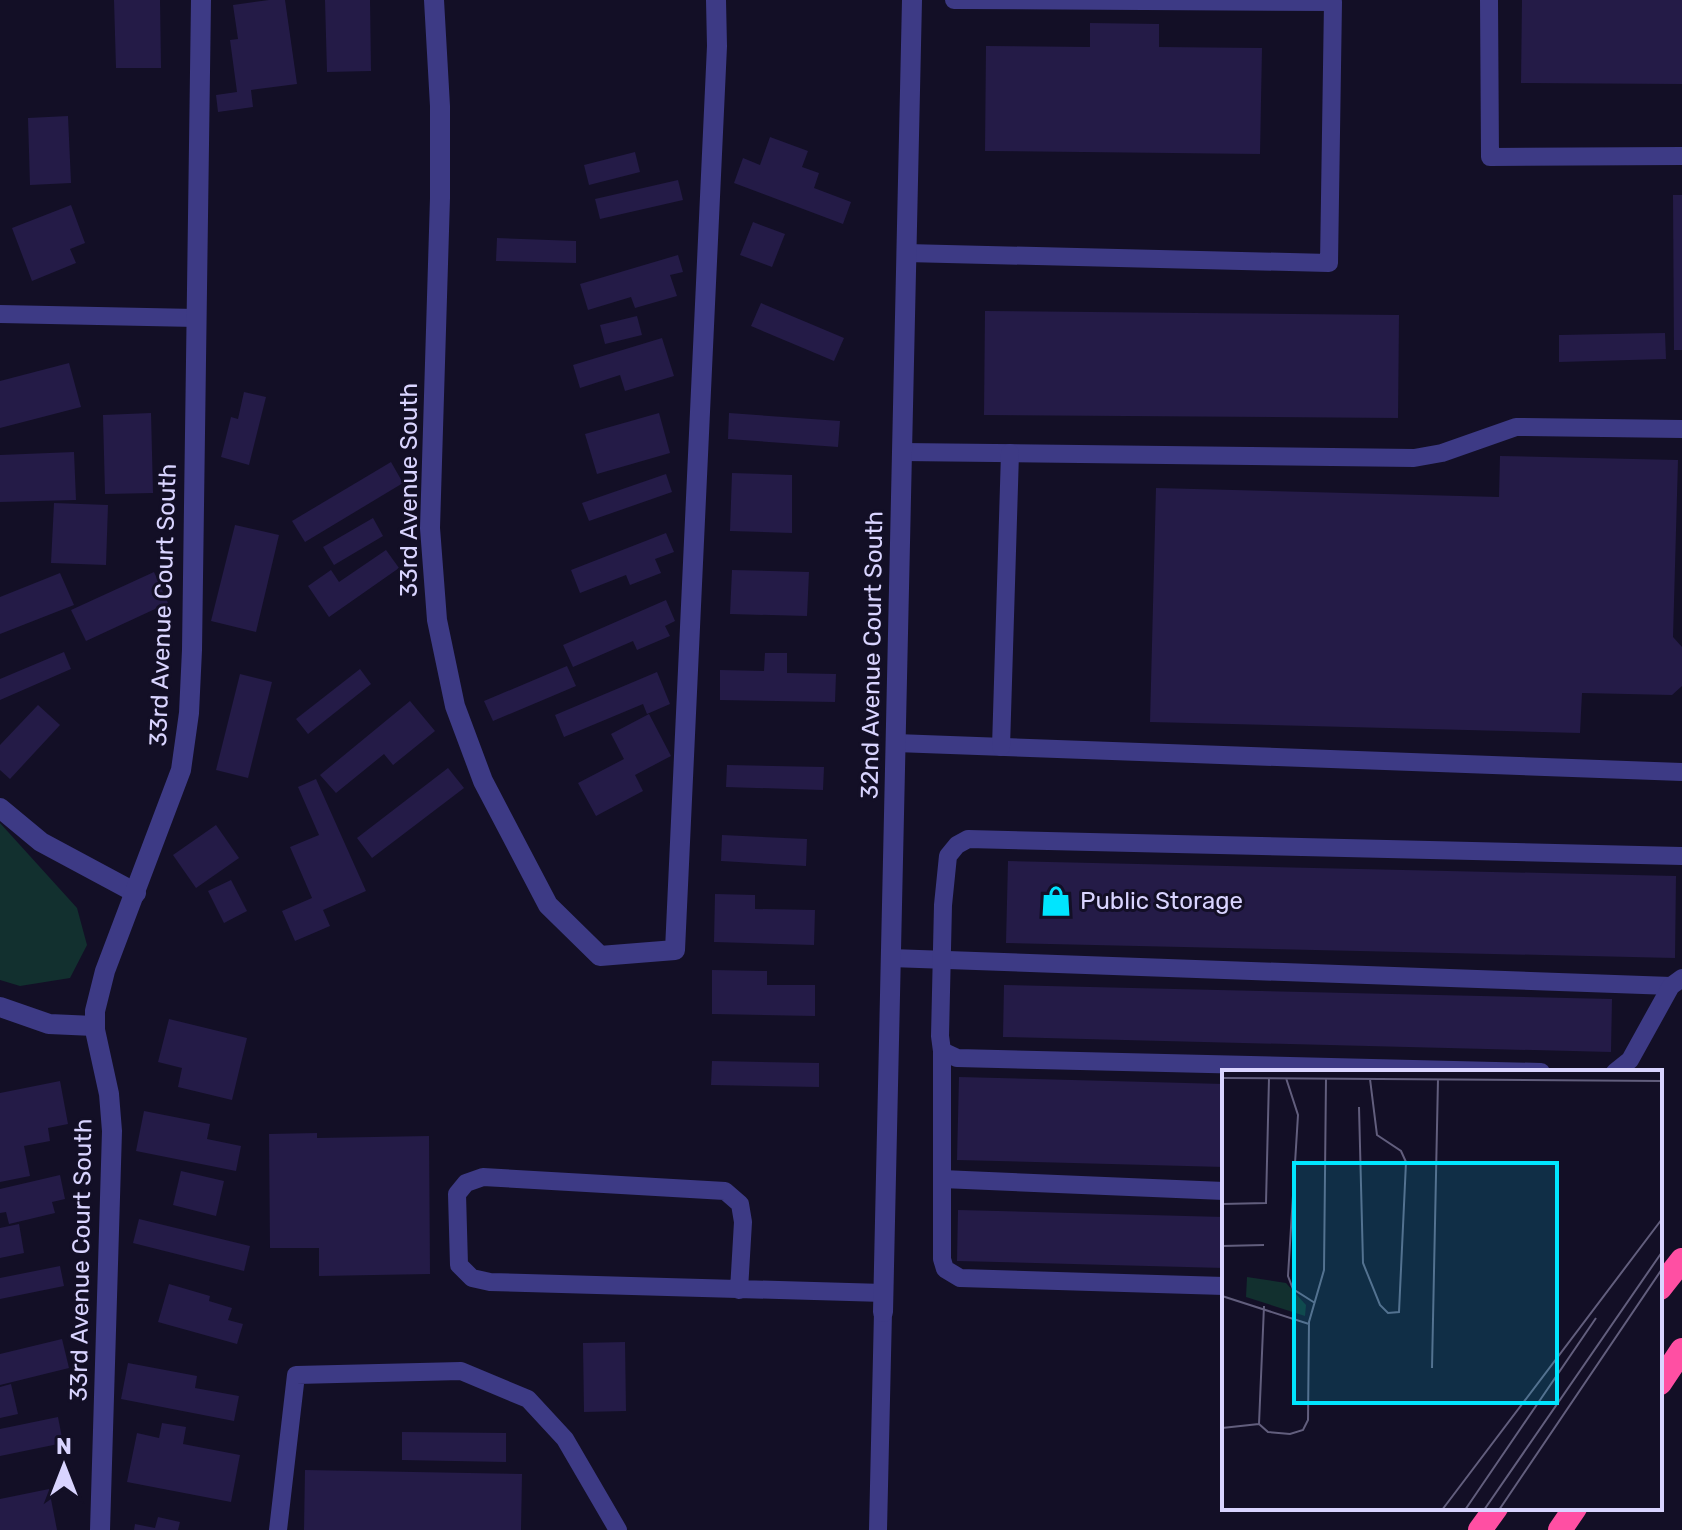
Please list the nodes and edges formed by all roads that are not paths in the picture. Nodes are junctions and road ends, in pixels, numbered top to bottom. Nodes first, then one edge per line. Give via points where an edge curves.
1 (201, 0) edge
2 (434, 0) edge
3 (716, 0) edge
4 (912, 0) edge
5 (954, 0) edge
6 (1489, 0) edge
7 (1682, 156) edge
8 (906, 253) junction
9 (0, 314) edge
10 (196, 318) junction
11 (1682, 429) edge
12 (902, 452) junction
13 (1010, 453) junction
14 (896, 743) junction
15 (1001, 747) junction
16 (1682, 772) edge
17 (0, 808) edge
18 (1682, 856) edge
19 (136, 893) junction
20 (891, 958) junction
21 (942, 959) junction
22 (1676, 982) edge
23 (0, 1007) edge
24 (94, 1026) junction
25 (942, 1051) junction
26 (1458, 1070) edge
27 (1618, 1070) edge
28 (942, 1179) junction
29 (1222, 1191) edge
30 (1682, 1260) edge
31 (1662, 1285) edge
32 (1222, 1286) edge
33 (739, 1290) junction
34 (883, 1302) junction
35 (1682, 1350) edge
36 (1662, 1380) edge
37 (1495, 1510) edge
38 (1574, 1510) edge
39 (100, 1530) edge
40 (278, 1530) edge
41 (618, 1530) edge
42 (878, 1530) edge
43 (1480, 1530) edge
44 (1560, 1530) edge

1 - 10 street, 33rd Avenue Court South
2 - 3 street, 33rd Avenue South via 440,198 431,543 437,620 455,706 483,781 548,905 600,956 675,950
4 - 8 street, 32nd Avenue Court South
5 - 8 lane via 1333,2 1329,263
6 - 7 lane via 1490,157
8 - 12 street, 32nd Avenue Court South
9 - 10 lane
10 - 19 street, 33rd Avenue Court South via 186,739 176,786
11 - 13 lane via 1516,427 1414,458
12 - 13 lane
12 - 14 street, 32nd Avenue Court South
13 - 15 lane
14 - 15 lane
14 - 20 street, 32nd Avenue Court South
15 - 16 lane
17 - 19 street via 41,842
18 - 21 lane via 968,839 948,856
19 - 24 street, 33rd Avenue Court South via 105,971
20 - 21 lane
20 - 34 street, 32nd Avenue Court South
21 - 22 lane
21 - 25 lane
22 - 27 lane via 1630,1060
23 - 24 street via 49,1024
24 - 39 street, 33rd Avenue Court South via 112,1131
25 - 26 lane via 957,1058
25 - 28 lane
28 - 29 lane
28 - 32 lane via 942,1259 945,1269 960,1278
30 - 31 highway
33 - 33 lane via 472,1278 459,1265 457,1194 466,1183 483,1177 725,1191 740,1204
33 - 34 lane
34 - 42 lane
35 - 36 highway
37 - 43 highway
38 - 44 highway
40 - 41 lane via 296,1375 461,1371 528,1399 565,1439

